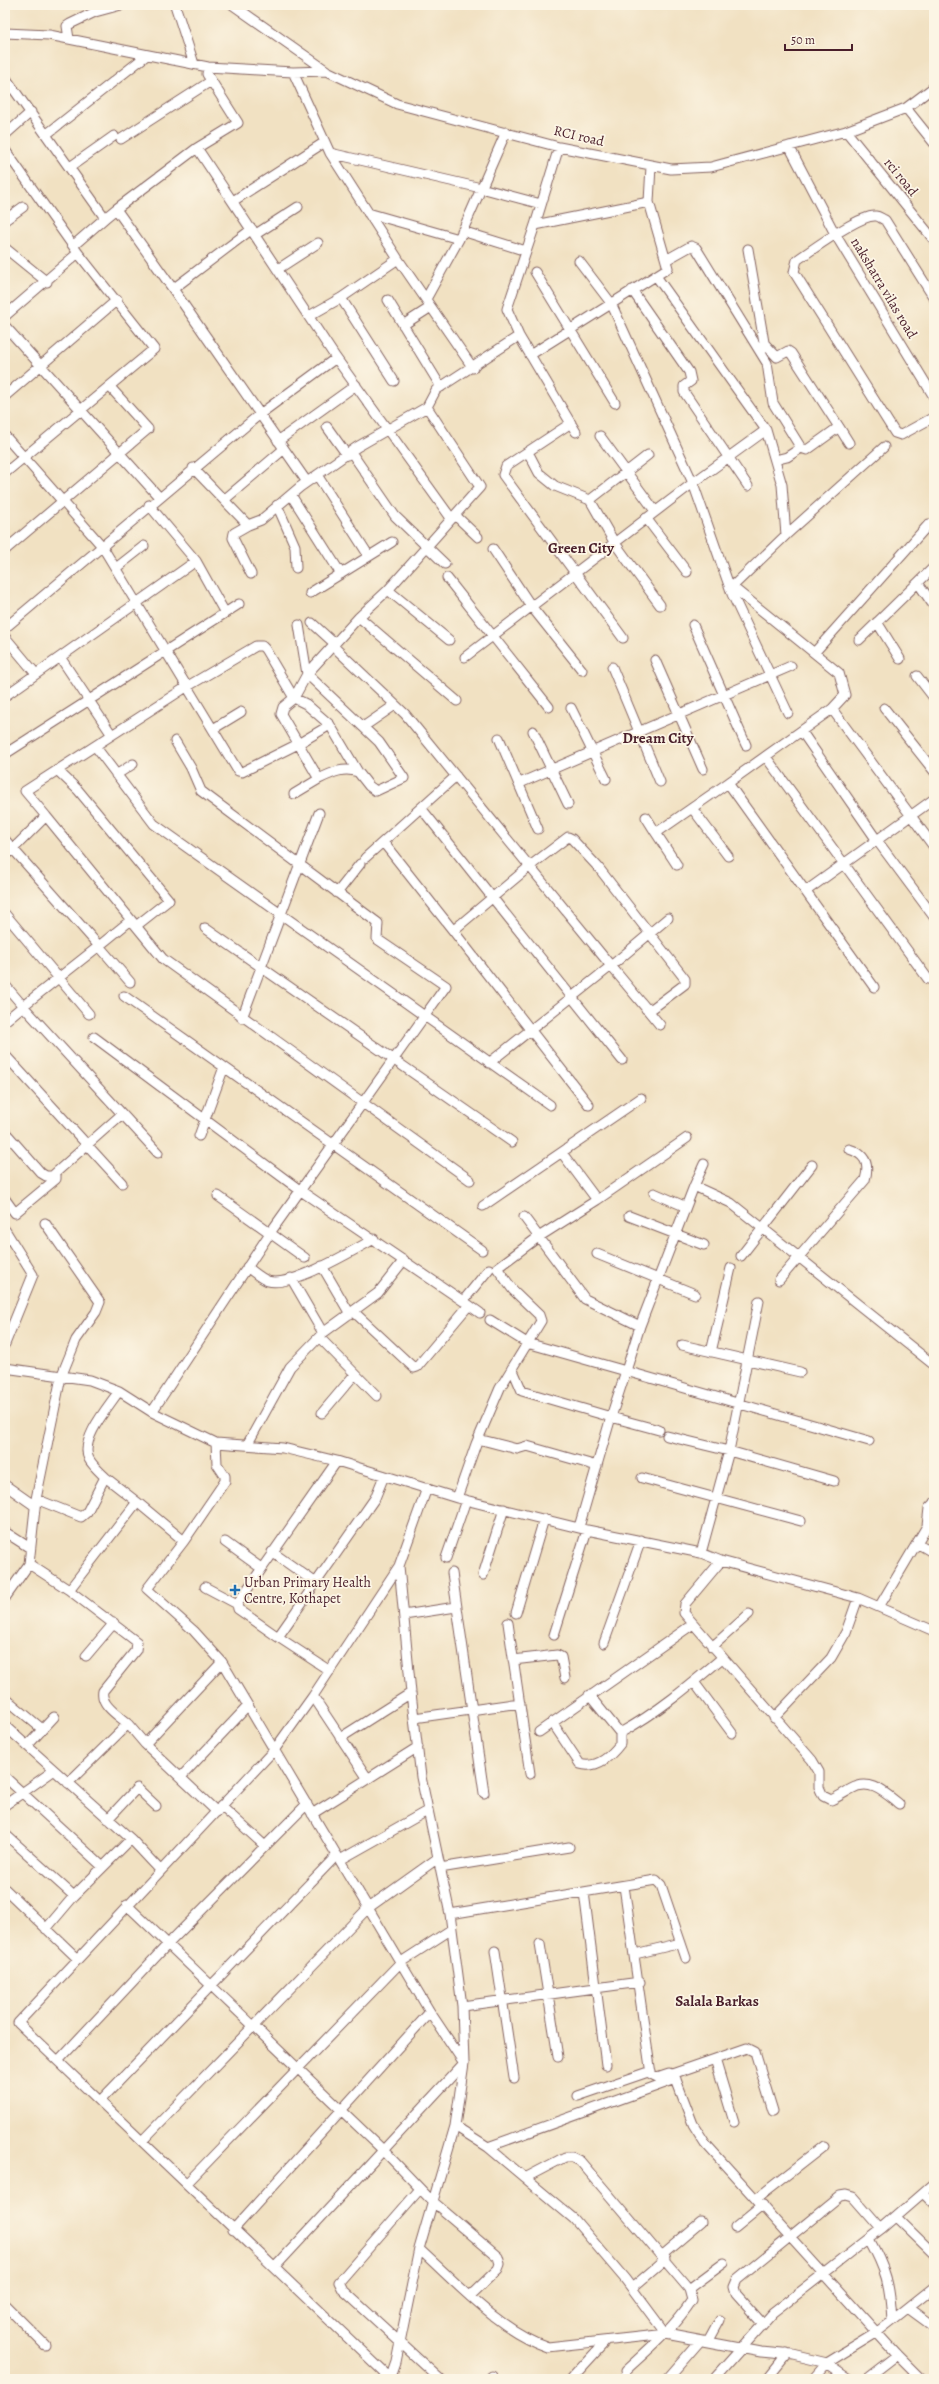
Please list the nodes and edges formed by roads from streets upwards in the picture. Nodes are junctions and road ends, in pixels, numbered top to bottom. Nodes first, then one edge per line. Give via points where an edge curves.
1 (121, 5) edge
2 (176, 5) edge
3 (233, 5) edge
4 (5, 33) edge
5 (69, 39) junction
6 (147, 55) junction
7 (194, 64) junction
8 (208, 67) junction
9 (327, 71) junction
10 (293, 72) junction
11 (5, 77) edge
12 (211, 81) junction
13 (934, 86) edge
14 (906, 108) junction
15 (31, 112) junction
16 (846, 131) junction
17 (506, 132) junction
18 (47, 134) junction
19 (5, 135) edge
20 (325, 142) junction
21 (934, 143) edge
22 (789, 146) junction
23 (559, 147) junction
24 (197, 148) junction
25 (5, 150) edge
26 (330, 153) junction
27 (651, 166) junction
28 (70, 167) junction
29 (481, 188) junction
30 (233, 201) junction
31 (649, 202) junction
32 (541, 204) junction
33 (23, 207) dead end
34 (298, 207) dead end
35 (116, 209) junction
36 (368, 214) junction
37 (105, 218) junction
38 (5, 220) edge
39 (535, 225) junction
40 (254, 232) junction
41 (835, 234) junction
42 (460, 235) junction
43 (934, 240) edge
44 (318, 243) dead end
45 (5, 248) edge
46 (76, 249) junction
47 (748, 249) dead end
48 (526, 251) junction
49 (398, 259) junction
50 (666, 260) junction
51 (579, 261) dead end
52 (278, 269) junction
53 (535, 272) dead end
54 (656, 276) junction
55 (47, 282) junction
56 (173, 289) junction
57 (632, 290) junction
58 (341, 298) junction
59 (934, 298) edge
60 (426, 299) junction
61 (117, 300) junction
62 (388, 300) dead end
63 (611, 303) junction
64 (431, 307) junction
65 (5, 316) edge
66 (309, 316) junction
67 (5, 326) edge
68 (404, 326) junction
69 (569, 329) junction
70 (519, 336) junction
71 (764, 343) junction
72 (530, 355) junction
73 (336, 358) junction
74 (767, 363) junction
75 (40, 366) junction
76 (472, 368) junction
77 (394, 381) dead end
78 (356, 385) junction
79 (110, 387) junction
80 (441, 387) junction
81 (5, 396) edge
82 (934, 397) edge
83 (615, 403) dead end
84 (428, 407) junction
85 (80, 410) junction
86 (260, 414) junction
87 (934, 417) edge
88 (328, 427) dead end
89 (839, 427) junction
90 (388, 430) junction
91 (766, 430) junction
92 (5, 436) edge
93 (600, 436) dead end
94 (278, 440) junction
95 (849, 443) dead end
96 (884, 447) dead end
97 (801, 448) junction
98 (284, 449) junction
99 (528, 452) junction
100 (349, 453) junction
101 (648, 455) dead end
102 (119, 456) junction
103 (728, 457) junction
104 (24, 458) junction
105 (775, 460) junction
106 (193, 468) junction
107 (5, 473) edge
108 (627, 473) junction
109 (316, 476) junction
110 (307, 482) junction
111 (692, 483) junction
112 (748, 486) dead end
113 (291, 495) junction
114 (159, 497) junction
115 (224, 500) junction
116 (590, 500) junction
117 (62, 502) junction
118 (149, 505) junction
119 (277, 505) junction
120 (655, 511) junction
121 (453, 516) junction
122 (646, 518) junction
123 (928, 524) dead end
124 (248, 525) junction
125 (786, 534) junction
126 (478, 537) dead end
127 (392, 542) dead end
128 (614, 542) junction
129 (102, 546) junction
130 (144, 546) dead end
131 (427, 546) junction
132 (492, 549) dead end
133 (5, 550) edge
134 (369, 556) junction
135 (196, 561) junction
136 (445, 564) dead end
137 (116, 568) junction
138 (296, 568) dead end
139 (934, 568) edge
140 (687, 572) dead end
141 (574, 573) junction
142 (251, 574) dead end
143 (341, 574) junction
144 (447, 578) dead end
145 (918, 583) junction
146 (731, 588) junction
147 (388, 590) junction
148 (310, 593) dead end
149 (137, 602) junction
150 (239, 604) dead end
151 (660, 605) dead end
152 (531, 606) junction
153 (934, 606) edge
154 (225, 613) junction
155 (359, 617) junction
156 (877, 622) junction
157 (312, 623) dead end
158 (300, 625) dead end
159 (693, 625) dead end
160 (5, 628) edge
161 (492, 635) junction
162 (5, 637) edge
163 (623, 638) dead end
164 (449, 640) dead end
165 (859, 640) dead end
166 (334, 645) junction
167 (166, 651) junction
168 (814, 653) junction
169 (60, 657) junction
170 (465, 657) dead end
171 (900, 659) dead end
172 (655, 660) dead end
173 (792, 666) dead end
174 (612, 667) dead end
175 (582, 670) dead end
176 (36, 674) junction
177 (307, 674) junction
178 (771, 675) junction
179 (917, 676) dead end
180 (188, 686) junction
181 (5, 696) edge
182 (724, 696) junction
183 (294, 698) junction
184 (934, 698) edge
185 (89, 700) junction
186 (457, 702) dead end
187 (395, 705) junction
188 (549, 707) dead end
189 (572, 708) dead end
190 (884, 708) dead end
191 (832, 709) junction
192 (241, 712) dead end
193 (788, 713) dead end
194 (679, 714) junction
195 (330, 725) junction
196 (363, 727) junction
197 (214, 729) junction
198 (533, 732) dead end
199 (639, 732) junction
200 (802, 732) junction
201 (112, 735) junction
202 (499, 738) dead end
203 (175, 741) dead end
204 (298, 744) junction
205 (746, 745) dead end
206 (95, 746) junction
207 (594, 751) junction
208 (5, 754) edge
209 (766, 757) junction
210 (133, 764) dead end
211 (703, 769) dead end
212 (57, 770) junction
213 (551, 770) junction
214 (934, 771) edge
215 (358, 772) junction
216 (116, 775) junction
217 (456, 776) junction
218 (320, 779) junction
219 (606, 779) dead end
220 (660, 782) dead end
221 (520, 783) junction
222 (728, 783) junction
223 (294, 794) dead end
224 (934, 799) edge
225 (568, 804) dead end
226 (421, 808) junction
227 (692, 808) junction
228 (319, 813) dead end
229 (910, 815) junction
230 (46, 816) junction
231 (646, 817) dead end
232 (538, 829) dead end
233 (656, 833) junction
234 (876, 839) junction
235 (5, 840) edge
236 (383, 842) junction
237 (934, 847) edge
238 (13, 849) junction
239 (5, 855) edge
240 (728, 856) dead end
241 (843, 862) junction
242 (300, 865) junction
243 (530, 866) junction
244 (677, 866) dead end
245 (806, 890) junction
246 (337, 893) junction
247 (491, 898) junction
248 (5, 914) edge
249 (281, 915) junction
250 (934, 917) edge
251 (668, 918) dead end
252 (133, 923) junction
253 (205, 928) dead end
254 (455, 933) junction
255 (649, 934) junction
256 (99, 946) junction
257 (611, 966) junction
258 (262, 968) junction
259 (59, 978) junction
260 (928, 978) dead end
261 (130, 982) dead end
262 (5, 985) edge
263 (874, 987) dead end
264 (124, 996) dead end
265 (573, 996) junction
266 (23, 1006) junction
267 (646, 1008) junction
268 (89, 1014) dead end
269 (424, 1017) junction
270 (242, 1018) junction
271 (5, 1021) edge
272 (660, 1025) dead end
273 (530, 1030) junction
274 (94, 1037) dead end
275 (5, 1055) edge
276 (394, 1060) junction
277 (622, 1060) dead end
278 (489, 1063) junction
279 (224, 1067) junction
280 (641, 1098) dead end
281 (362, 1104) junction
282 (550, 1105) dead end
283 (589, 1105) dead end
284 (122, 1114) junction
285 (205, 1119) junction
286 (5, 1132) edge
287 (199, 1136) dead end
288 (687, 1138) dead end
289 (512, 1142) dead end
290 (86, 1145) junction
291 (333, 1145) junction
292 (849, 1149) dead end
293 (158, 1153) dead end
294 (562, 1153) junction
295 (704, 1164) dead end
296 (812, 1165) dead end
297 (56, 1173) junction
298 (470, 1180) dead end
299 (122, 1183) dead end
300 (694, 1186) junction
301 (300, 1191) junction
302 (654, 1193) dead end
303 (218, 1196) dead end
304 (5, 1199) edge
305 (597, 1200) junction
306 (483, 1206) dead end
307 (684, 1206) junction
308 (629, 1216) dead end
309 (524, 1217) dead end
310 (45, 1223) dead end
311 (762, 1228) junction
312 (5, 1230) edge
313 (270, 1233) junction
314 (675, 1233) junction
315 (537, 1238) junction
316 (374, 1239) junction
317 (704, 1245) dead end
318 (482, 1250) dead end
319 (597, 1254) dead end
320 (740, 1256) dead end
321 (305, 1258) dead end
322 (798, 1258) junction
323 (404, 1260) junction
324 (322, 1266) junction
325 (248, 1267) junction
326 (731, 1268) dead end
327 (488, 1269) dead end
328 (291, 1278) junction
329 (658, 1280) junction
330 (779, 1280) dead end
331 (695, 1294) dead end
332 (759, 1301) dead end
333 (466, 1303) junction
334 (352, 1313) junction
335 (480, 1313) dead end
336 (490, 1320) dead end
337 (640, 1326) junction
338 (321, 1335) junction
339 (527, 1343) junction
340 (5, 1344) edge
341 (682, 1345) dead end
342 (711, 1352) junction
343 (747, 1359) junction
344 (934, 1365) edge
345 (512, 1368) junction
346 (6, 1370) edge
347 (626, 1371) junction
348 (800, 1372) dead end
349 (355, 1374) junction
350 (61, 1377) junction
351 (119, 1391) junction
352 (377, 1396) dead end
353 (738, 1403) junction
354 (152, 1412) junction
355 (322, 1413) dead end
356 (611, 1417) junction
357 (659, 1430) dead end
358 (667, 1436) dead end
359 (478, 1439) junction
360 (869, 1441) dead end
361 (216, 1443) junction
362 (247, 1444) junction
363 (729, 1451) junction
364 (337, 1461) junction
365 (597, 1466) junction
366 (384, 1476) junction
367 (105, 1477) junction
368 (642, 1478) dead end
369 (834, 1481) dead end
370 (5, 1485) edge
371 (427, 1488) junction
372 (717, 1498) junction
373 (462, 1499) junction
374 (136, 1502) junction
375 (934, 1502) edge
376 (35, 1503) junction
377 (504, 1509) junction
378 (544, 1519) junction
379 (801, 1521) dead end
380 (583, 1528) junction
381 (5, 1532) edge
382 (641, 1540) junction
383 (184, 1541) junction
384 (225, 1542) dead end
385 (917, 1543) junction
386 (30, 1548) junction
387 (272, 1552) junction
388 (702, 1553) junction
389 (934, 1553) edge
390 (446, 1558) dead end
391 (721, 1560) junction
392 (29, 1564) junction
393 (399, 1566) junction
394 (261, 1568) junction
395 (452, 1573) dead end
396 (483, 1575) dead end
397 (316, 1583) junction
398 (205, 1587) dead end
399 (69, 1590) junction
400 (5, 1598) edge
401 (858, 1598) junction
402 (237, 1604) junction
403 (456, 1607) junction
404 (879, 1607) junction
405 (516, 1613) dead end
406 (748, 1614) dead end
407 (404, 1615) junction
408 (508, 1622) dead end
409 (114, 1623) junction
410 (693, 1624) junction
411 (934, 1631) edge
412 (554, 1635) dead end
413 (278, 1637) junction
414 (604, 1643) dead end
415 (712, 1647) junction
416 (86, 1656) dead end
417 (722, 1658) junction
418 (513, 1660) junction
419 (222, 1662) junction
420 (330, 1671) junction
421 (565, 1678) dead end
422 (694, 1682) junction
423 (411, 1693) junction
424 (313, 1696) junction
425 (589, 1696) junction
426 (5, 1698) edge
427 (520, 1703) junction
428 (248, 1706) junction
429 (473, 1710) junction
430 (54, 1716) dead end
431 (414, 1718) junction
432 (774, 1718) junction
433 (552, 1722) junction
434 (128, 1724) junction
435 (5, 1726) edge
436 (42, 1729) junction
437 (539, 1732) dead end
438 (620, 1733) junction
439 (732, 1733) dead end
440 (340, 1738) junction
441 (145, 1744) junction
442 (27, 1746) junction
443 (418, 1747) junction
444 (275, 1749) junction
445 (53, 1770) junction
446 (530, 1774) dead end
447 (5, 1777) edge
448 (181, 1777) junction
449 (368, 1778) junction
450 (68, 1783) junction
451 (23, 1791) junction
452 (484, 1793) dead end
453 (307, 1804) junction
454 (899, 1804) dead end
455 (5, 1805) edge
456 (156, 1806) dead end
457 (219, 1809) junction
458 (427, 1811) junction
459 (312, 1814) junction
460 (108, 1819) junction
461 (5, 1834) edge
462 (131, 1839) junction
463 (265, 1846) junction
464 (569, 1847) dead end
465 (338, 1858) junction
466 (438, 1858) junction
467 (103, 1867) junction
468 (440, 1868) junction
469 (160, 1870) junction
470 (624, 1886) junction
471 (5, 1889) edge
472 (584, 1892) junction
473 (74, 1896) junction
474 (127, 1905) junction
475 (368, 1908) junction
476 (450, 1914) junction
477 (46, 1929) junction
478 (452, 1929) junction
479 (681, 1943) junction
480 (168, 1944) junction
481 (540, 1944) dead end
482 (495, 1951) dead end
483 (635, 1954) junction
484 (686, 1958) dead end
485 (78, 1959) junction
486 (401, 1962) junction
487 (640, 1982) junction
488 (211, 1985) junction
489 (597, 1989) junction
490 (547, 1995) junction
491 (503, 2001) junction
492 (462, 2006) junction
493 (430, 2012) junction
494 (254, 2027) junction
495 (558, 2057) dead end
496 (715, 2059) junction
497 (58, 2061) junction
498 (464, 2063) junction
499 (606, 2065) dead end
500 (297, 2068) junction
501 (651, 2071) junction
502 (674, 2077) junction
503 (514, 2078) dead end
504 (578, 2096) dead end
505 (100, 2100) junction
506 (341, 2110) junction
507 (773, 2111) dead end
508 (734, 2122) dead end
509 (454, 2126) junction
510 (142, 2140) junction
511 (824, 2146) dead end
512 (488, 2147) junction
513 (384, 2151) junction
514 (525, 2178) junction
515 (187, 2183) junction
516 (934, 2183) edge
517 (420, 2189) junction
518 (923, 2193) junction
519 (431, 2200) junction
520 (760, 2202) junction
521 (934, 2204) edge
522 (896, 2217) junction
523 (701, 2222) dead end
524 (735, 2228) dead end
525 (881, 2229) junction
526 (233, 2230) junction
527 (791, 2238) junction
528 (869, 2239) junction
529 (419, 2249) junction
530 (934, 2254) edge
531 (664, 2257) junction
532 (724, 2263) dead end
533 (275, 2267) junction
534 (822, 2275) junction
535 (934, 2287) edge
536 (632, 2288) junction
537 (690, 2289) junction
538 (470, 2296) junction
539 (5, 2305) edge
540 (908, 2308) junction
541 (720, 2320) dead end
542 (892, 2320) junction
543 (762, 2323) junction
544 (934, 2327) edge
545 (876, 2333) junction
546 (666, 2334) junction
547 (704, 2341) junction
548 (604, 2342) junction
549 (400, 2344) junction
550 (45, 2345) dead end
551 (741, 2348) junction
552 (787, 2354) junction
553 (897, 2355) junction
554 (827, 2363) junction
555 (625, 2370) dead end
556 (390, 2378) edge
557 (440, 2379) edge
558 (571, 2379) edge
559 (667, 2379) edge
560 (714, 2379) edge
561 (767, 2379) edge
562 (813, 2379) edge
563 (850, 2379) edge
564 (866, 2379) edge
565 (921, 2379) edge

1 - 5 street via 95,12 70,24 67,26
2 - 7 street
3 - 9 street, RCI road
4 - 5 street via 49,35
5 - 6 street
6 - 7 street
6 - 18 street
7 - 8 street
8 - 10 street
8 - 12 street via 207,74
9 - 10 street
9 - 17 street, RCI road via 397,104
10 - 20 street
11 - 15 street
12 - 24 street via 238,123
12 - 28 street
13 - 14 street, RCI road
14 - 16 street, RCI road
14 - 21 street
15 - 18 street
15 - 19 street
16 - 22 street, RCI road
16 - 43 street, rci road
17 - 23 street, RCI road
17 - 29 street
18 - 28 street
20 - 26 street
20 - 30 street
22 - 27 street, RCI road via 711,167 671,169
22 - 41 street, nakshatra vilas road
23 - 27 street, RCI road
23 - 32 street
24 - 30 street
24 - 35 street
25 - 46 street
26 - 29 street
26 - 36 street
27 - 31 street
28 - 37 street
29 - 32 street
29 - 42 street
30 - 40 street
31 - 39 street
31 - 50 street
32 - 39 street
33 - 38 street
34 - 40 street
35 - 37 street
35 - 56 street
36 - 42 street
36 - 49 street
37 - 46 street
39 - 48 street
40 - 52 street
40 - 56 street
41 - 59 street via 867,218 876,216 884,220
41 - 82 street, nakshatra vilas road
41 - 87 street via 797,260 794,272 895,433 901,435
42 - 48 street
42 - 60 street
44 - 52 street
45 - 55 street
46 - 55 street
46 - 61 street
47 - 71 street
48 - 70 street via 507,309
49 - 58 street
49 - 60 street
50 - 54 street via 668,268
50 - 74 street via 691,246 696,248
51 - 63 street
52 - 66 street
53 - 69 street
54 - 57 street
54 - 91 street
55 - 65 street
56 - 86 street
57 - 63 street
57 - 103 street via 689,372 691,380 684,386 684,392
58 - 66 street
58 - 77 street
60 - 64 street
61 - 75 street
61 - 79 street via 154,349
62 - 68 street
63 - 69 street
63 - 111 street
64 - 68 street
64 - 76 street
66 - 73 street
67 - 75 street
68 - 80 street
69 - 72 street
69 - 83 street
70 - 72 street
70 - 76 street
71 - 74 street
71 - 89 street via 778,357 788,351 791,353
72 - 99 street via 574,428
73 - 78 street
73 - 86 street
74 - 97 street via 773,403
75 - 81 street
75 - 85 street
76 - 80 street
78 - 90 street
78 - 94 street
79 - 85 street
79 - 102 street via 148,429
80 - 84 street via 436,390
84 - 90 street
84 - 121 street via 480,487
85 - 102 street
85 - 104 street
86 - 94 street
86 - 106 street
88 - 100 street
89 - 95 street
89 - 97 street via 807,450
90 - 100 street
90 - 121 street
91 - 103 street
91 - 105 street
92 - 104 street
93 - 108 street
94 - 98 street
96 - 125 street
97 - 105 street
98 - 110 street
98 - 115 street
99 - 116 street via 539,473 550,482
99 - 141 street via 506,466 502,474
100 - 109 street
100 - 131 street via 382,500
101 - 108 street
102 - 114 street
102 - 117 street
103 - 111 street
103 - 112 street
104 - 107 street
104 - 117 street
105 - 125 street via 782,485
106 - 114 street
106 - 115 street
108 - 116 street
108 - 120 street
109 - 110 street
109 - 134 street
110 - 113 street
111 - 120 street
111 - 146 street
113 - 119 street
113 - 143 street
114 - 118 street
115 - 124 street
116 - 128 street
117 - 129 street
117 - 133 street
118 - 129 street
118 - 135 street
119 - 124 street via 261,520
119 - 138 street via 295,546
120 - 122 street
121 - 126 street
121 - 131 street
122 - 128 street
122 - 140 street
123 - 168 street
124 - 142 street via 234,533 233,538
125 - 146 street
127 - 134 street
128 - 141 street
128 - 151 street
129 - 137 street
129 - 160 street
130 - 137 street
131 - 136 street
131 - 147 street
132 - 152 street
134 - 143 street
135 - 149 street
135 - 154 street
137 - 149 street
139 - 145 street
141 - 152 street
141 - 163 street
143 - 148 street
144 - 161 street
145 - 153 street
145 - 156 street
146 - 168 street
146 - 178 street
147 - 155 street
147 - 164 street
149 - 167 street
149 - 169 street
150 - 154 street
152 - 161 street
152 - 175 street
154 - 167 street
155 - 166 street
155 - 186 street
156 - 165 street
156 - 171 street
157 - 166 street
158 - 177 street
159 - 182 street
161 - 170 street
161 - 188 street
162 - 176 street
166 - 177 street
166 - 187 street
167 - 180 street
167 - 185 street
168 - 191 street via 839,673 846,695
169 - 176 street
169 - 185 street
172 - 194 street
173 - 178 street
174 - 199 street
176 - 181 street
177 - 183 street
177 - 196 street
178 - 182 street
178 - 193 street
179 - 184 street
180 - 183 street via 256,646 262,646
180 - 197 street
180 - 201 street
182 - 194 street
182 - 205 street
183 - 195 street via 306,704
183 - 204 street via 283,707 281,714
185 - 201 street
185 - 208 street
187 - 196 street
187 - 217 street
189 - 207 street
190 - 214 street
191 - 200 street
191 - 229 street
192 - 197 street
194 - 199 street
194 - 211 street
195 - 204 street
195 - 215 street
196 - 215 street via 382,746 404,778 376,791 368,786
197 - 204 street via 240,772
198 - 213 street
199 - 207 street
199 - 220 street
200 - 209 street
200 - 234 street
201 - 206 street
202 - 221 street
203 - 242 street via 201,791
204 - 218 street
206 - 212 street
206 - 216 street
207 - 213 street
207 - 219 street
209 - 222 street
209 - 241 street
210 - 216 street
212 - 230 street via 25,791
212 - 252 street via 78,790 169,900
213 - 221 street
213 - 225 street
215 - 218 street via 350,769 341,770
216 - 249 street via 154,824
217 - 226 street
217 - 243 street
218 - 223 street
221 - 232 street
222 - 227 street
222 - 245 street
224 - 229 street
226 - 236 street
226 - 247 street
227 - 233 street
227 - 240 street
228 - 242 street
229 - 234 street
229 - 237 street
230 - 238 street
230 - 252 street
231 - 233 street
233 - 244 street
234 - 241 street
234 - 250 street
235 - 238 street
236 - 246 street via 363,861
236 - 254 street
238 - 239 street
238 - 256 street
241 - 245 street
241 - 260 street
242 - 246 street
242 - 249 street
243 - 247 street
243 - 255 street via 565,838 572,839 598,867
243 - 257 street
245 - 263 street
246 - 269 street via 378,923 377,939 446,986
247 - 254 street via 457,926
247 - 265 street
248 - 259 street
249 - 258 street
249 - 269 street
251 - 255 street
252 - 256 street
252 - 270 street via 163,959
253 - 258 street
254 - 273 street
255 - 257 street
255 - 267 street via 686,981 653,1008
256 - 259 street
256 - 261 street
257 - 265 street
257 - 267 street
258 - 270 street
258 - 276 street
259 - 266 street
259 - 268 street
262 - 266 street
264 - 279 street
265 - 273 street
265 - 277 street
266 - 271 street
266 - 284 street
267 - 272 street
269 - 276 street
269 - 278 street
270 - 281 street
273 - 278 street
273 - 283 street
274 - 285 street
275 - 290 street
276 - 281 street
276 - 289 street
278 - 282 street
279 - 285 street
279 - 291 street
280 - 294 street
281 - 291 street
281 - 298 street
284 - 290 street
284 - 293 street
285 - 287 street
285 - 301 street
286 - 297 street via 41,1173 46,1176
288 - 305 street
290 - 297 street
290 - 299 street
291 - 301 street
291 - 318 street
292 - 322 street via 860,1153 866,1160 868,1170 865,1180
294 - 305 street
294 - 306 street
295 - 300 street
296 - 311 street
297 - 304 street via 56,1179 15,1213
300 - 307 street
300 - 311 street via 731,1203
301 - 313 street
301 - 316 street
302 - 307 street
303 - 313 street
305 - 315 street
307 - 314 street
308 - 314 street
309 - 315 street
310 - 350 street via 100,1302 76,1340
311 - 320 street
311 - 322 street
312 - 340 street via 33,1275
313 - 321 street
313 - 325 street
314 - 317 street
314 - 329 street
315 - 337 street via 585,1299
315 - 339 street via 497,1268 513,1290 539,1315 541,1321
316 - 323 street
316 - 324 street
319 - 329 street
322 - 330 street
322 - 344 street
323 - 333 street
323 - 334 street via 378,1293
324 - 328 street via 310,1273
324 - 334 street
325 - 328 street via 269,1281
325 - 354 street
326 - 342 street
327 - 333 street
328 - 338 street
329 - 331 street
329 - 337 street
332 - 343 street
333 - 334 street via 414,1368
333 - 335 street
334 - 338 street
336 - 339 street
337 - 347 street
338 - 349 street
338 - 362 street via 290,1367
339 - 345 street
339 - 347 street
341 - 342 street
342 - 343 street
343 - 348 street
343 - 353 street
345 - 356 street via 522,1392
345 - 359 street via 500,1388
346 - 350 street
347 - 353 street
347 - 356 street
349 - 352 street
349 - 355 street
350 - 351 street via 90,1380
350 - 376 street
351 - 354 street
351 - 367 street via 93,1429 87,1450 88,1459
353 - 360 street
353 - 363 street
354 - 361 street
356 - 357 street
356 - 365 street
358 - 363 street
359 - 365 street via 516,1449 526,1446
359 - 373 street
361 - 362 street
361 - 383 street via 217,1464 225,1476 225,1481
362 - 364 street via 283,1448
363 - 369 street
363 - 372 street
364 - 366 street
364 - 387 street
365 - 380 street
366 - 371 street
366 - 397 street via 375,1498
367 - 374 street
367 - 376 street via 87,1512 81,1517
368 - 372 street
370 - 376 street
371 - 373 street
371 - 393 street
372 - 379 street
372 - 388 street
373 - 377 street
373 - 390 street
374 - 383 street
374 - 399 street
375 - 385 street via 929,1508 927,1526
376 - 386 street
377 - 378 street
377 - 396 street
378 - 380 street
378 - 405 street
380 - 382 street
380 - 412 street
381 - 386 street
382 - 388 street
382 - 414 street
383 - 419 street via 147,1589 194,1630
384 - 394 street
385 - 389 street
385 - 404 street
386 - 392 street
387 - 394 street
387 - 397 street
388 - 391 street
391 - 401 street
391 - 410 street via 683,1608
392 - 399 street
392 - 400 street
393 - 407 street
393 - 420 street
394 - 402 street
395 - 403 street
397 - 413 street
398 - 402 street
399 - 409 street
401 - 404 street
401 - 432 street via 846,1632 831,1658
402 - 413 street via 238,1609
403 - 407 street
403 - 429 street
404 - 411 street
406 - 415 street
407 - 423 street
408 - 418 street
409 - 416 street
409 - 434 street via 135,1639 138,1646 103,1691 102,1696 105,1703
410 - 415 street
410 - 425 street
413 - 420 street
415 - 417 street
417 - 422 street
417 - 432 street
418 - 421 street via 557,1655 561,1657
418 - 427 street
419 - 428 street
419 - 441 street
420 - 424 street
422 - 438 street via 641,1722
422 - 439 street
423 - 431 street
423 - 440 street
424 - 440 street
424 - 444 street
425 - 433 street
425 - 438 street
426 - 436 street
427 - 429 street
427 - 446 street
428 - 444 street
428 - 448 street
429 - 431 street
429 - 452 street
430 - 436 street
431 - 443 street
432 - 454 street via 812,1760 819,1772 820,1792 825,1798 831,1800 866,1784 878,1788
433 - 437 street
433 - 438 street via 580,1764 588,1766 595,1765 616,1749 620,1744
434 - 441 street
434 - 450 street
435 - 442 street
436 - 442 street
440 - 449 street
441 - 448 street
442 - 445 street
443 - 449 street
443 - 458 street
444 - 453 street
444 - 457 street
445 - 450 street
445 - 451 street
447 - 451 street
448 - 457 street
449 - 459 street
450 - 460 street
451 - 455 street
451 - 467 street
453 - 459 street
453 - 463 street
456 - 460 street via 137,1788
457 - 463 street
457 - 469 street
458 - 465 street
458 - 466 street
459 - 465 street
460 - 462 street
461 - 473 street
462 - 467 street
462 - 469 street
463 - 480 street
464 - 468 street
465 - 475 street
465 - 488 street
466 - 468 street
466 - 475 street
467 - 473 street
468 - 476 street
469 - 474 street
470 - 472 street
470 - 479 street via 659,1881
470 - 483 street
471 - 477 street
472 - 476 street
472 - 489 street
473 - 477 street
474 - 480 street
474 - 485 street
475 - 486 street
475 - 494 street
476 - 478 street
477 - 485 street
478 - 486 street
478 - 492 street
479 - 483 street
479 - 484 street
480 - 488 street
480 - 497 street
481 - 490 street
482 - 491 street
483 - 487 street
485 - 497 street via 18,2023
486 - 493 street
486 - 500 street
487 - 489 street
487 - 501 street
488 - 494 street
488 - 505 street
489 - 490 street
489 - 499 street
490 - 491 street
490 - 495 street
491 - 492 street
491 - 503 street
492 - 498 street
493 - 498 street
493 - 506 street
494 - 500 street
494 - 510 street
496 - 502 street
496 - 507 street via 747,2048 752,2049
496 - 508 street
497 - 505 street
498 - 509 street
498 - 513 street
500 - 506 street
500 - 515 street
501 - 502 street via 657,2078
501 - 504 street
502 - 512 street
502 - 520 street via 693,2124 705,2143
505 - 510 street
506 - 513 street
506 - 526 street
509 - 512 street
509 - 519 street
510 - 515 street
511 - 520 street
512 - 514 street
513 - 517 street
513 - 533 street
514 - 531 street via 565,2157 580,2161
514 - 536 street via 574,2219
515 - 526 street
516 - 518 street
517 - 519 street
517 - 549 street via 339,2282 343,2290
518 - 521 street
518 - 522 street
519 - 529 street
519 - 538 street via 500,2261 498,2269
520 - 524 street
520 - 527 street
522 - 525 street
522 - 530 street
523 - 531 street
525 - 527 street via 853,2197 846,2194 840,2196
525 - 528 street
526 - 533 street
527 - 534 street
527 - 543 street via 737,2280 734,2287 736,2294
528 - 534 street
528 - 542 street via 887,2275
529 - 538 street
529 - 549 street
531 - 536 street
531 - 537 street
532 - 537 street
533 - 556 street
534 - 543 street
534 - 545 street
535 - 540 street
536 - 546 street
537 - 546 street via 692,2300
538 - 548 street via 532,2342 560,2347
539 - 550 street
540 - 542 street
540 - 544 street
541 - 547 street
542 - 545 street
543 - 551 street
545 - 553 street
545 - 554 street
546 - 547 street
546 - 548 street
546 - 555 street
547 - 551 street
547 - 559 street
548 - 558 street
549 - 556 street
549 - 557 street
551 - 552 street
551 - 560 street
552 - 554 street
552 - 561 street
553 - 564 street
553 - 565 street
554 - 562 street
554 - 563 street

